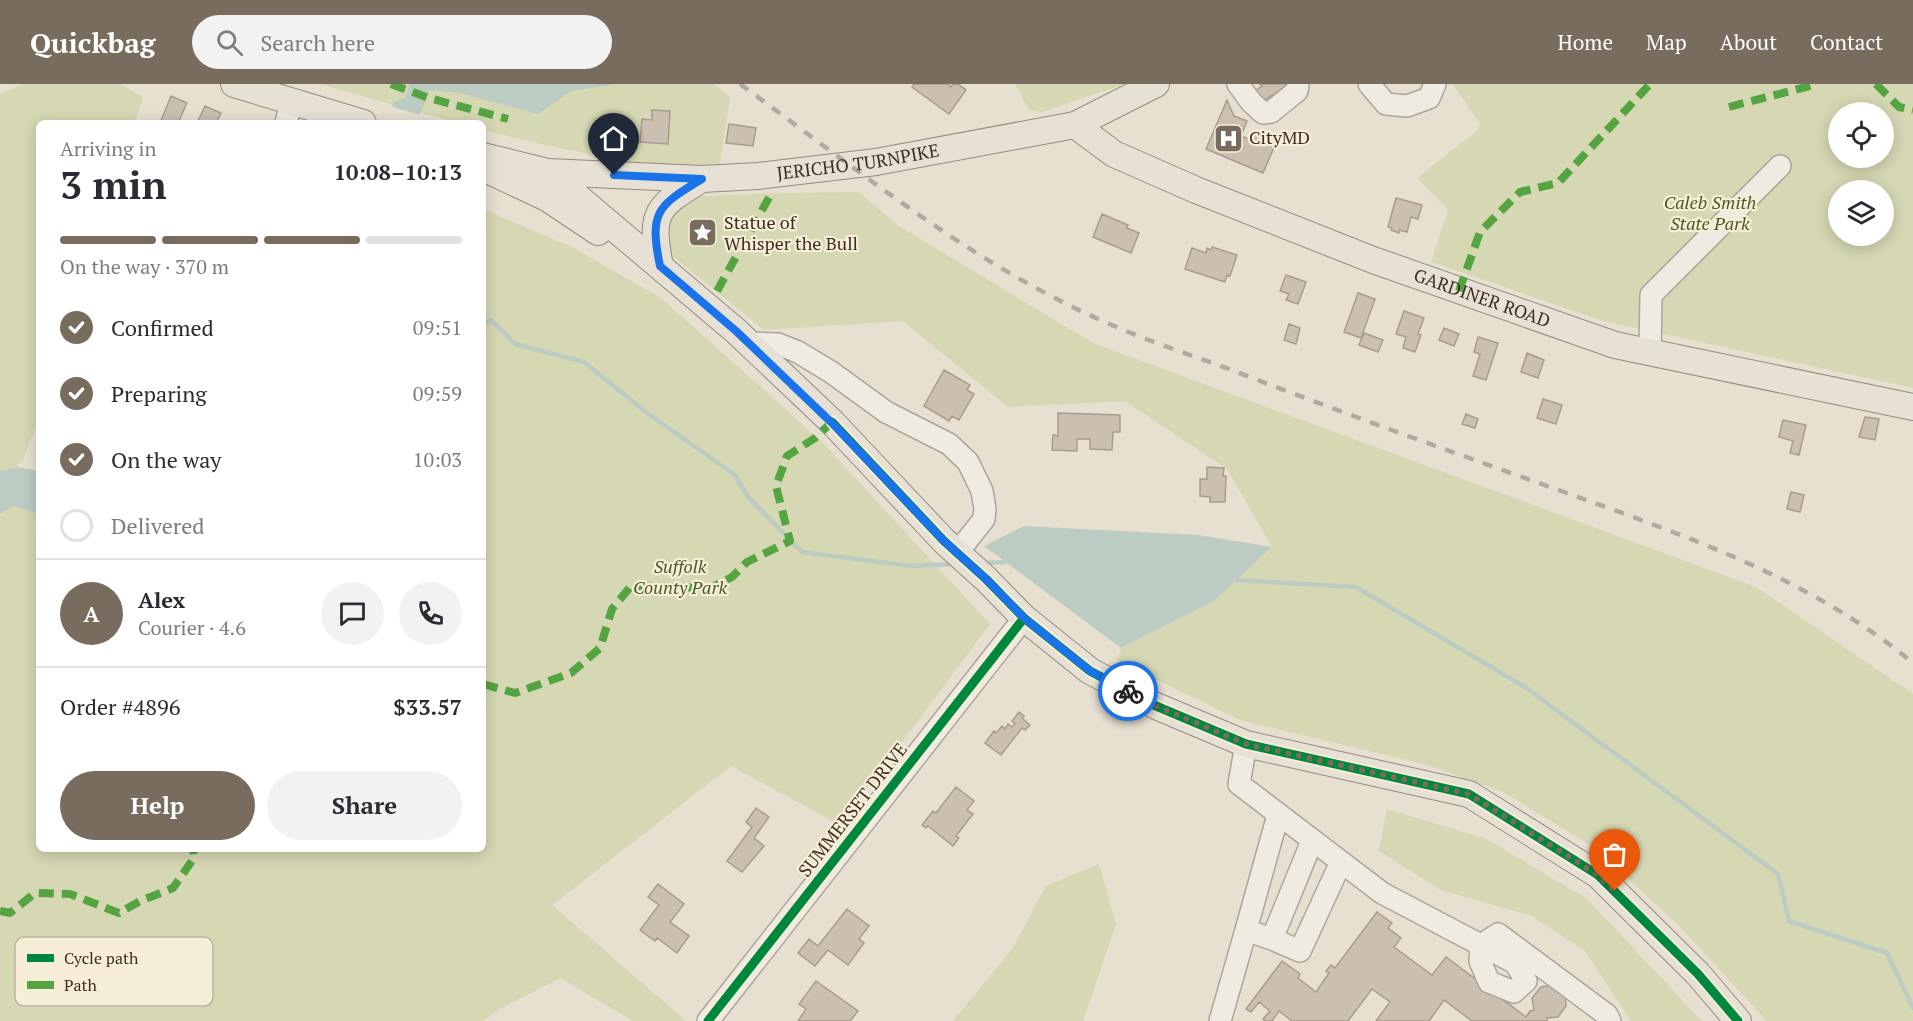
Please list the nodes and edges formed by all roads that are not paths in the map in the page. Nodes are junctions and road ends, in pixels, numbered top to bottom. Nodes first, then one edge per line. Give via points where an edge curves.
1 (234, 84) edge
2 (1156, 84) edge
3 (1238, 84) edge
4 (1298, 84) edge
5 (1369, 84) edge
6 (1435, 84) edge
7 (289, 112) edge
8 (344, 120) edge
9 (1075, 125) junction
10 (486, 157) edge
11 (1780, 166) dead end
12 (486, 169) edge
13 (548, 172) junction
14 (614, 175) junction
15 (702, 179) junction
16 (586, 204) junction
17 (593, 229) junction
18 (660, 266) junction
19 (749, 343) junction
20 (1650, 353) junction
21 (1913, 407) edge
22 (893, 487) junction
23 (950, 547) junction
24 (1024, 618) junction
25 (1246, 744) junction
26 (1278, 815) junction
27 (1312, 841) junction
28 (1341, 862) junction
29 (1246, 930) junction
30 (1272, 939) junction
31 (708, 1021) edge
32 (1220, 1021) edge
33 (1610, 1021) edge
34 (1738, 1021) edge

1 - 7 main road
2 - 9 main road, JERICHO TURNPIKE
3 - 4 street via 1263,113 1297,91
5 - 6 street via 1386,104 1407,106 1429,98
7 - 8 main road
9 - 15 main road, JERICHO TURNPIKE via 876,162
9 - 20 main road, GARDINER ROAD via 1114,154 1196,190 1459,291 1615,345
10 - 13 main road, JERICHO TURNPIKE
11 - 20 street via 1651,295
12 - 17 main road via 547,198
13 - 14 main road, JERICHO TURNPIKE
13 - 16 main road
14 - 15 main road, JERICHO TURNPIKE
14 - 16 main road via 598,184
15 - 18 main road via 676,194 658,214 655,231
16 - 17 main road
16 - 18 main road
17 - 22 main road via 658,276 791,400
18 - 19 main road
19 - 22 main road
19 - 23 street via 778,344 798,352 886,412 949,444 968,462 982,491 984,519
20 - 21 main road, GARDINER ROAD
22 - 23 main road
23 - 24 main road
24 - 25 main road via 1090,671 1156,706
24 - 31 street, SUMMERSET DRIVE
25 - 26 street via 1239,784
25 - 34 main road via 1469,794 1598,875 1698,974
26 - 27 street
26 - 29 street
27 - 28 street
27 - 30 street
28 - 30 street via 1300,951
28 - 33 street via 1382,893 1481,945 1498,934
29 - 30 street
29 - 32 street

